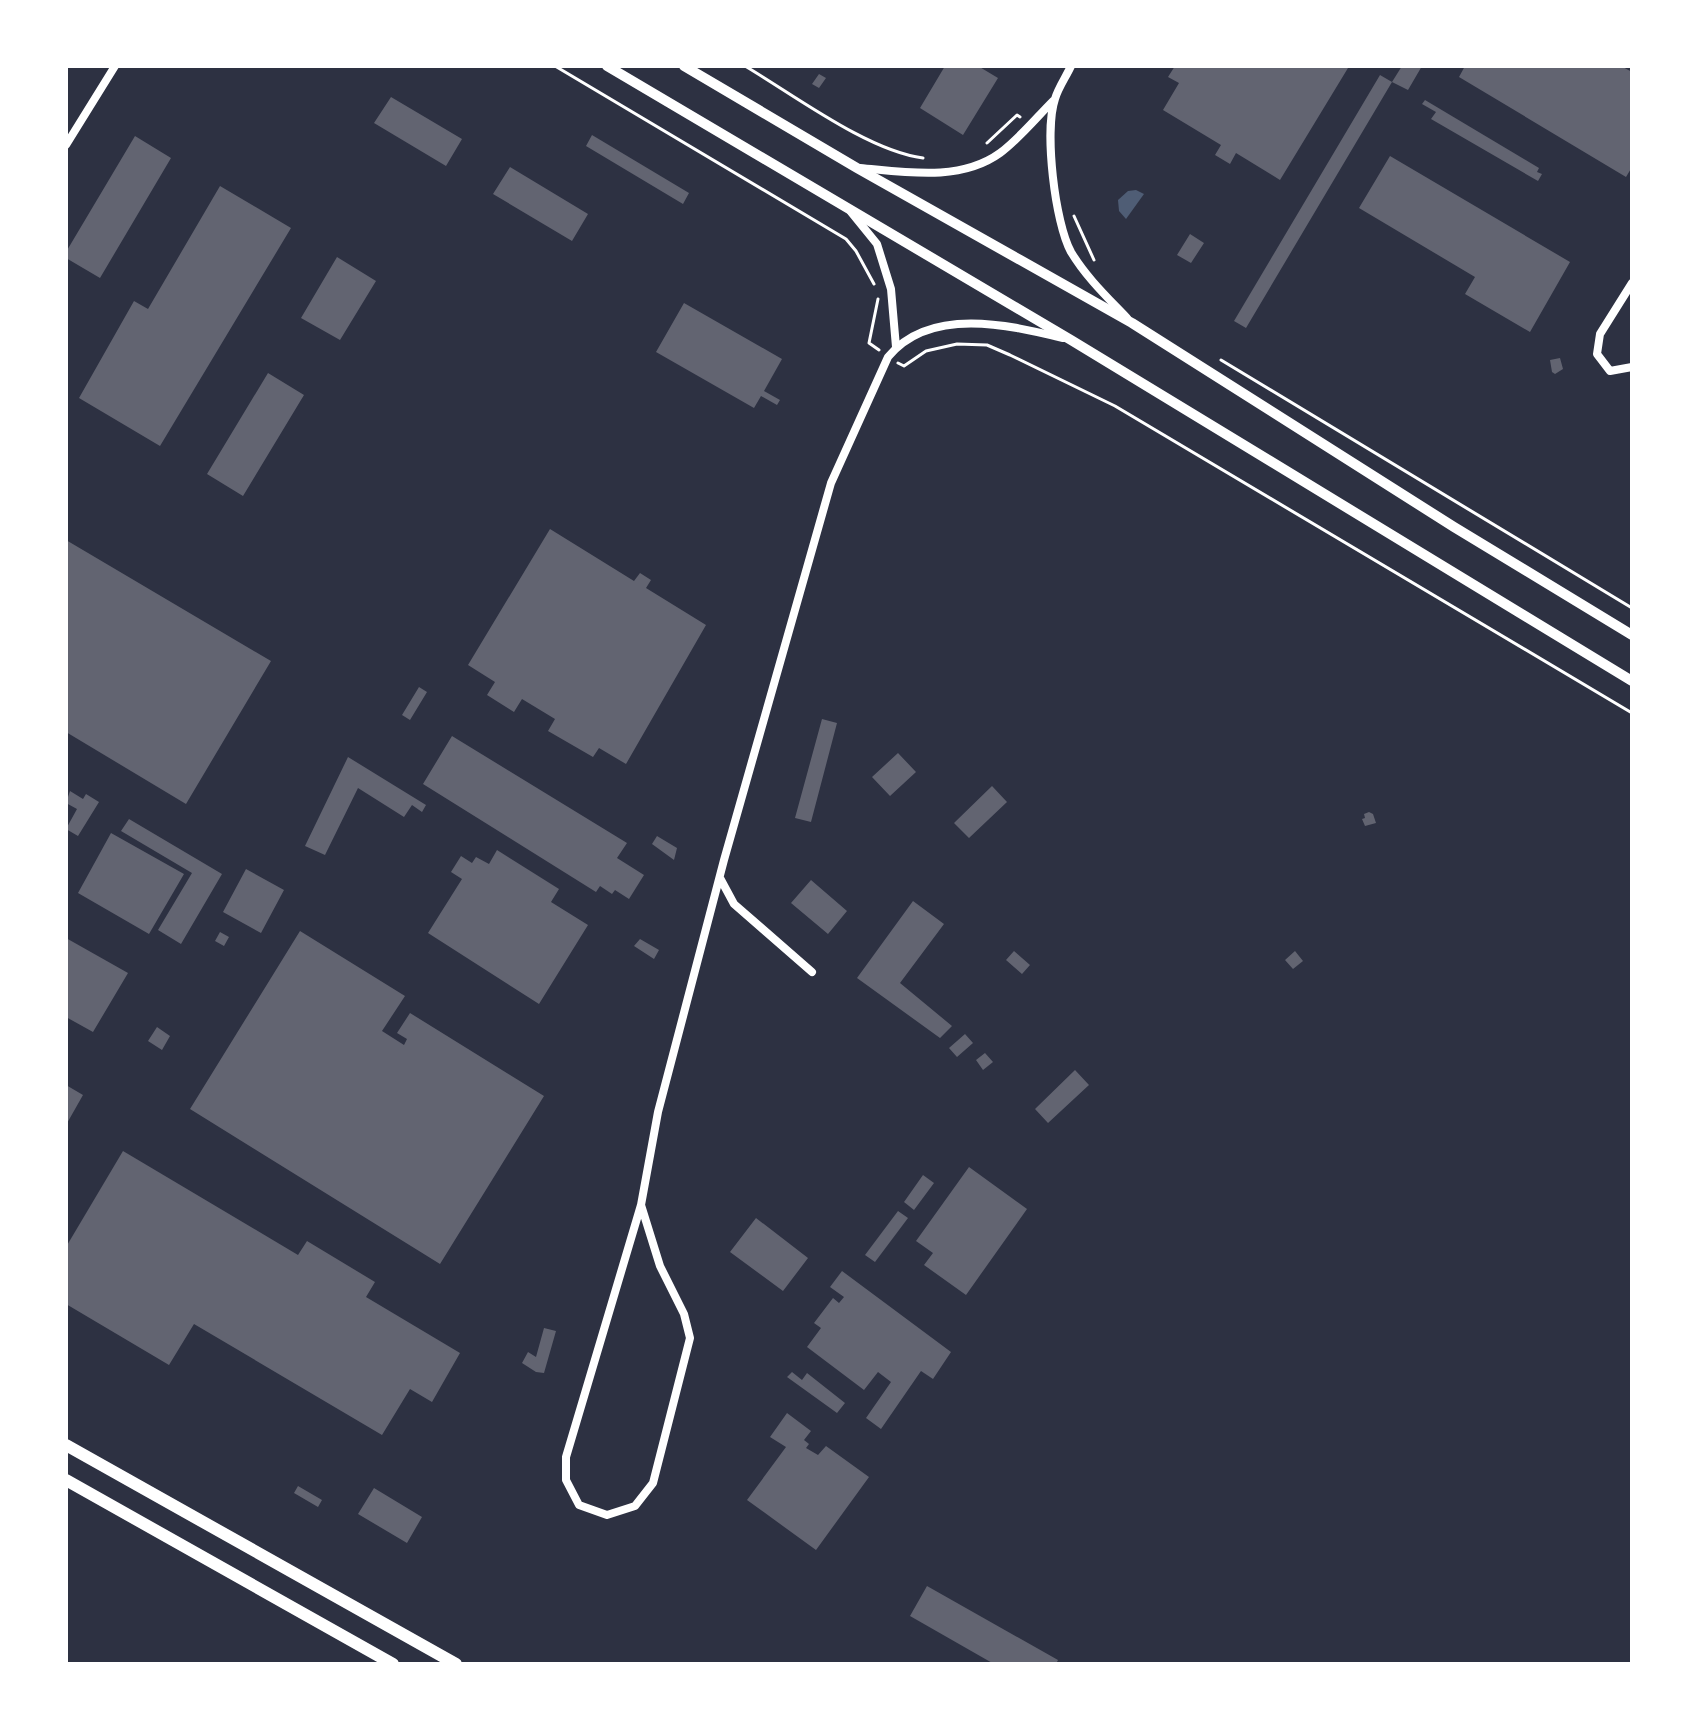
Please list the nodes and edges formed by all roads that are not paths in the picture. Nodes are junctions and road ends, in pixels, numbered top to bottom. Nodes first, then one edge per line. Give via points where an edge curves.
1 (115, 66) edge
2 (607, 66) edge
3 (684, 66) edge
4 (1071, 66) edge
5 (1054, 101) junction
6 (66, 145) edge
7 (857, 168) junction
8 (848, 208) junction
9 (1632, 283) edge
10 (1132, 323) junction
11 (1071, 340) junction
12 (896, 347) junction
13 (1632, 367) edge
14 (1632, 635) edge
15 (1632, 681) edge
16 (720, 878) junction
17 (812, 972) dead end
18 (641, 1205) junction
19 (66, 1445) edge
20 (66, 1480) edge
21 (393, 1664) edge
22 (456, 1664) edge

1 - 6 street
2 - 8 street
3 - 7 street
4 - 5 street
5 - 7 street via 999,154 970,168 911,173
5 - 10 street via 1051,155 1070,249
7 - 10 street
8 - 11 street
8 - 12 street via 877,244 891,289
9 - 13 street via 1600,334 1597,354 1610,371
10 - 14 street
11 - 12 street via 1005,324 958,325 918,332
11 - 15 street
12 - 16 street via 831,483
16 - 17 street via 734,904
16 - 18 street via 658,1112
18 - 18 street via 566,1457 566,1480 579,1505 607,1515 635,1506 653,1483 690,1338
19 - 22 highway
20 - 21 highway

